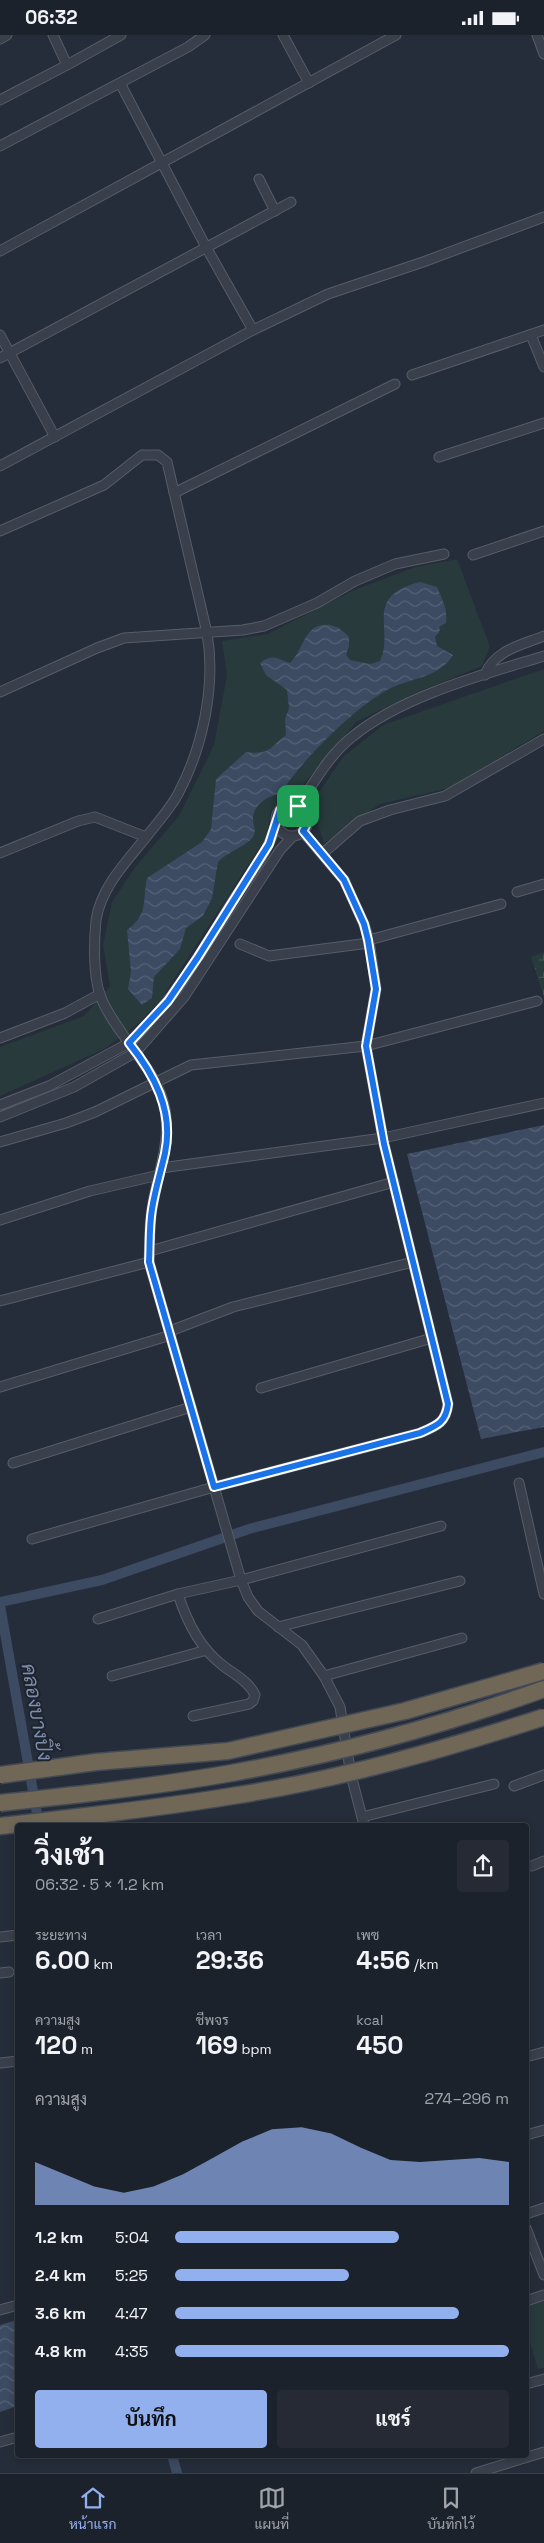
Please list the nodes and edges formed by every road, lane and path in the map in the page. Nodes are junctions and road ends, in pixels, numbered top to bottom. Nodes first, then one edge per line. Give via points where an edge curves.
1 (7, 35) edge
2 (53, 35) edge
3 (121, 35) edge
4 (205, 35) edge
5 (283, 35) edge
6 (396, 35) edge
7 (537, 35) edge
8 (0, 39) edge
9 (544, 54) edge
10 (67, 65) junction
11 (120, 83) junction
12 (308, 83) junction
13 (0, 100) edge
14 (0, 146) edge
15 (162, 163) junction
16 (259, 179) dead end
17 (291, 202) dead end
18 (275, 211) junction
19 (544, 217) edge
20 (206, 247) junction
21 (0, 251) edge
22 (253, 330) junction
23 (544, 330) edge
24 (0, 335) edge
25 (531, 335) junction
26 (10, 353) junction
27 (0, 358) edge
28 (544, 367) edge
29 (412, 375) dead end
30 (395, 384) dead end
31 (544, 423) edge
32 (56, 437) junction
33 (439, 457) dead end
34 (0, 466) edge
35 (174, 493) junction
36 (0, 531) edge
37 (544, 531) edge
38 (444, 554) dead end
39 (473, 555) dead end
40 (207, 633) junction
41 (544, 636) edge
42 (544, 656) edge
43 (485, 675) junction
44 (0, 692) edge
45 (544, 739) edge
46 (298, 806) junction
47 (276, 823) junction
48 (303, 831) junction
49 (294, 836) junction
50 (146, 837) junction
51 (0, 853) edge
52 (322, 854) junction
53 (544, 884) edge
54 (517, 892) dead end
55 (501, 904) dead end
56 (369, 942) junction
57 (240, 945) dead end
58 (100, 994) junction
59 (537, 1001) dead end
60 (0, 1038) edge
61 (129, 1043) junction
62 (366, 1046) junction
63 (136, 1052) junction
64 (155, 1081) junction
65 (544, 1103) edge
66 (0, 1105) edge
67 (0, 1117) edge
68 (383, 1138) junction
69 (0, 1142) edge
70 (160, 1172) junction
71 (394, 1182) junction
72 (0, 1220) edge
73 (150, 1251) junction
74 (149, 1262) junction
75 (414, 1262) junction
76 (0, 1301) edge
77 (170, 1333) junction
78 (432, 1338) junction
79 (0, 1387) edge
80 (262, 1388) dead end
81 (191, 1407) junction
82 (13, 1463) dead end
83 (519, 1483) dead end
84 (214, 1487) junction
85 (441, 1526) dead end
86 (32, 1539) dead end
87 (240, 1580) junction
88 (460, 1581) dead end
89 (544, 1593) edge
90 (178, 1594) junction
91 (98, 1619) dead end
92 (278, 1627) junction
93 (462, 1638) dead end
94 (207, 1650) junction
95 (544, 1671) edge
96 (112, 1676) dead end
97 (324, 1676) junction
98 (544, 1689) edge
99 (193, 1716) dead end
100 (544, 1717) edge
101 (0, 1775) edge
102 (544, 1775) edge
103 (494, 1784) dead end
104 (514, 1786) dead end
105 (0, 1803) edge
106 (363, 1821) edge
107 (23, 1823) edge
108 (15, 1824) edge
109 (0, 1826) edge
110 (544, 1861) edge
111 (532, 1866) dead end
112 (15, 1935) edge
113 (0, 1937) edge
114 (544, 2052) edge
115 (529, 2056) edge
116 (15, 2061) edge
117 (0, 2063) edge
118 (544, 2130) edge
119 (529, 2134) edge
120 (544, 2208) edge
121 (529, 2213) edge
122 (529, 2236) edge
123 (544, 2275) edge
124 (544, 2295) edge
125 (529, 2300) edge
126 (15, 2306) edge
127 (0, 2310) edge
128 (544, 2379) edge
129 (529, 2383) edge
130 (15, 2438) edge
131 (0, 2442) edge
132 (544, 2452) edge
133 (529, 2457) edge
134 (525, 2458) edge
135 (476, 2473) edge

1 - 8 street
2 - 10 street
3 - 10 street
4 - 11 street
5 - 12 street
6 - 12 street
7 - 9 street
10 - 13 street
11 - 14 street
11 - 15 street
12 - 15 street
15 - 20 street
15 - 21 street
16 - 18 street
17 - 18 street
18 - 20 street
19 - 22 street via 328,294
20 - 22 street
20 - 26 street
22 - 32 street
23 - 25 street
24 - 26 street
25 - 28 street
25 - 29 street
26 - 27 street
26 - 32 street
30 - 35 street
31 - 33 street
32 - 34 street
35 - 36 street via 167,462 158,455 142,455 104,485
35 - 40 street
37 - 39 street
38 - 40 street via 389,567 264,626
40 - 44 street via 124,638
40 - 50 street via 210,672 200,738 178,795
41 - 43 street via 496,657
42 - 43 street
43 - 46 street via 400,707 350,738 327,763
45 - 52 street via 445,796 360,821
46 - 47 street via 283,807
46 - 48 street via 307,817
47 - 49 street via 283,834
47 - 61 street via 269,844 193,964 158,1014
48 - 49 street
48 - 52 street
49 - 63 street via 280,850 184,997
50 - 51 street via 95,817 85,818
50 - 58 street via 112,880 98,910 94,950
52 - 56 street via 344,880
53 - 54 street
55 - 56 street
56 - 57 street via 269,956
56 - 62 street via 376,989
58 - 60 street via 65,1013
58 - 61 street
59 - 62 street
61 - 63 street
61 - 66 street via 49,1086
62 - 64 street via 191,1065
62 - 68 street
63 - 64 street
63 - 67 street via 74,1087
64 - 69 street via 73,1121
64 - 70 street via 167,1128 166,1151
65 - 68 street
68 - 70 street
68 - 71 street
70 - 72 street
70 - 73 street via 148,1235
71 - 73 street
71 - 75 street
73 - 74 street
74 - 76 street
74 - 77 street
75 - 77 street via 233,1307
75 - 78 street
77 - 79 street
77 - 81 street
78 - 80 street
78 - 84 street via 448,1404 442,1422 420,1433
81 - 82 street
81 - 84 street
83 - 89 street
84 - 86 street
84 - 87 street
85 - 87 street
87 - 90 street
87 - 92 street via 258,1611
88 - 92 street
90 - 91 street
90 - 94 street via 189,1623
92 - 97 street via 302,1645
93 - 97 street
94 - 96 street
94 - 99 street via 252,1687 254,1701
95 - 101 highway, bridge via 406,1711 228,1751 96,1762
97 - 106 street via 340,1707 351,1775
98 - 105 highway, bridge via 406,1734 226,1774
100 - 107 highway, bridge via 409,1757 294,1784 233,1796
102 - 104 street
103 - 106 street
108 - 109 highway, bridge
110 - 111 street
112 - 113 street
114 - 115 street
116 - 117 street
118 - 119 street
120 - 121 street
122 - 123 street
124 - 125 street
126 - 127 street
128 - 129 street
130 - 131 street
132 - 133 street
134 - 135 street

